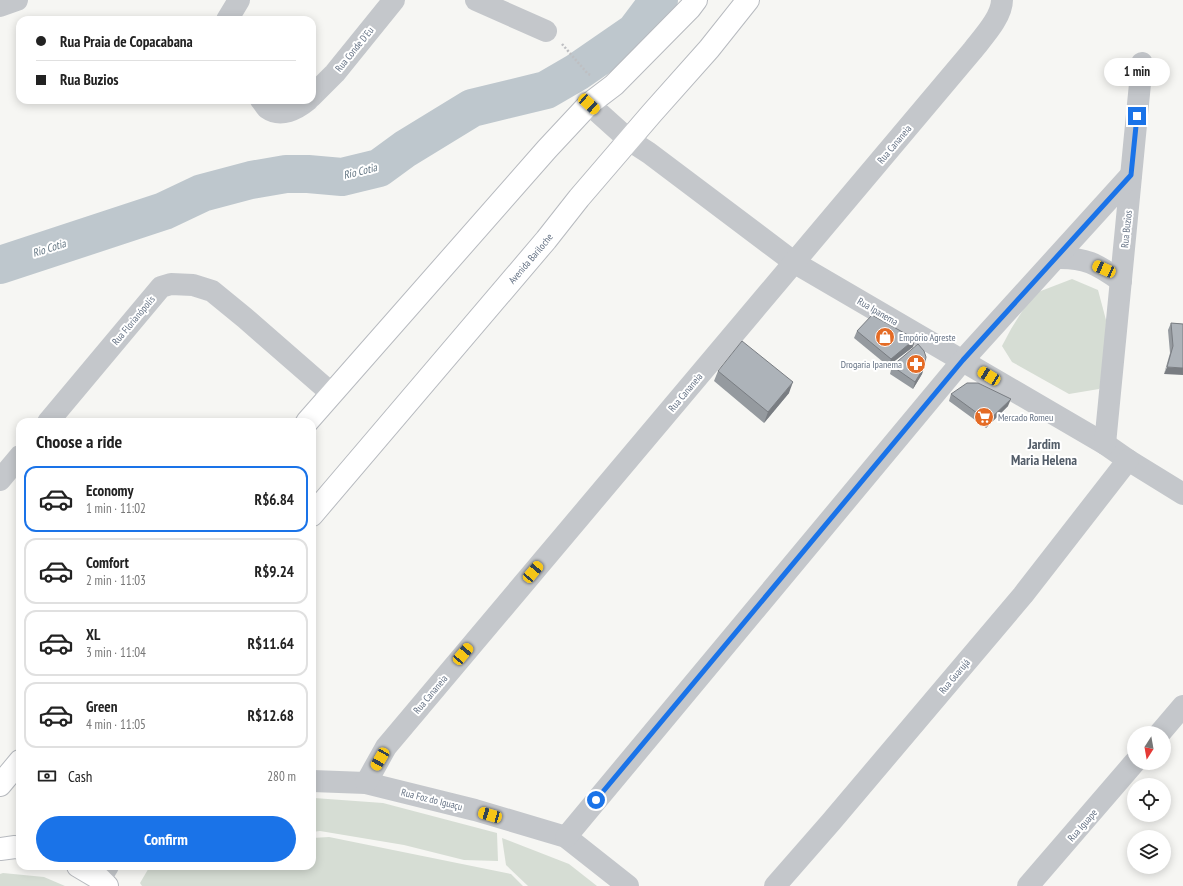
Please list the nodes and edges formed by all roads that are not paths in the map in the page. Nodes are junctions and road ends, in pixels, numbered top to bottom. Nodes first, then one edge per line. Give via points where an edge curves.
1 (17, 0) edge
2 (239, 0) edge
3 (476, 0) edge
4 (696, 0) edge
5 (748, 0) edge
6 (1002, 0) edge
7 (391, 1) edge
8 (0, 6) edge
9 (230, 16) edge
10 (546, 31) dead end
11 (1142, 63) dead end
12 (316, 92) edge
13 (264, 104) edge
14 (304, 104) edge
15 (589, 104) junction
16 (629, 140) junction
17 (1131, 175) junction
18 (1056, 258) junction
19 (795, 263) junction
20 (1121, 281) junction
21 (963, 360) junction
22 (331, 393) junction
23 (51, 418) edge
24 (310, 418) edge
25 (1105, 444) junction
26 (1128, 460) junction
27 (16, 461) edge
28 (0, 480) edge
29 (1183, 494) edge
30 (316, 510) edge
31 (1183, 706) edge
32 (1166, 726) edge
33 (16, 767) edge
34 (1128, 770) edge
35 (316, 781) edge
36 (366, 783) junction
37 (0, 785) edge
38 (566, 837) junction
39 (16, 847) edge
40 (0, 849) edge
41 (88, 870) edge
42 (105, 877) edge
43 (628, 886) edge
44 (774, 886) edge
45 (1028, 886) edge

1 - 8 street
2 - 9 street
3 - 10 street
4 - 15 main road via 614,85
5 - 16 main road, Avenida Bariloche via 709,49
6 - 19 street, Rua Cananeia via 991,27
7 - 12 street, Rua Conde D'Eu via 335,73
11 - 17 street, Rua Buzios
13 - 14 street via 275,111 286,112
15 - 16 street, Rua Ipanema
15 - 22 main road
16 - 19 street, Rua Ipanema
16 - 30 main road, Avenida Bariloche
17 - 18 street
17 - 20 street, Rua Buzios
18 - 20 street via 1089,262
18 - 21 street
19 - 21 street, Rua Ipanema
19 - 36 street, Rua Cananeia via 386,747
20 - 25 street, Rua Buzios
21 - 25 street, Rua Ipanema
21 - 38 street
22 - 23 street, Rua Florianópolis via 212,291 193,285 172,284 161,288
22 - 24 main road
25 - 26 street, Rua Ipanema
26 - 29 street, Rua Ipanema
26 - 44 street, Rua Guarujá via 1023,594
27 - 28 street
31 - 32 street
33 - 37 main road
34 - 45 street, Rua Iguape
35 - 36 street, Rua Foz do Iguaçu
36 - 38 street, Rua Foz do Iguaçu via 475,810
38 - 43 street, Rua Foz do Iguaçu
39 - 40 main road
41 - 42 main road

